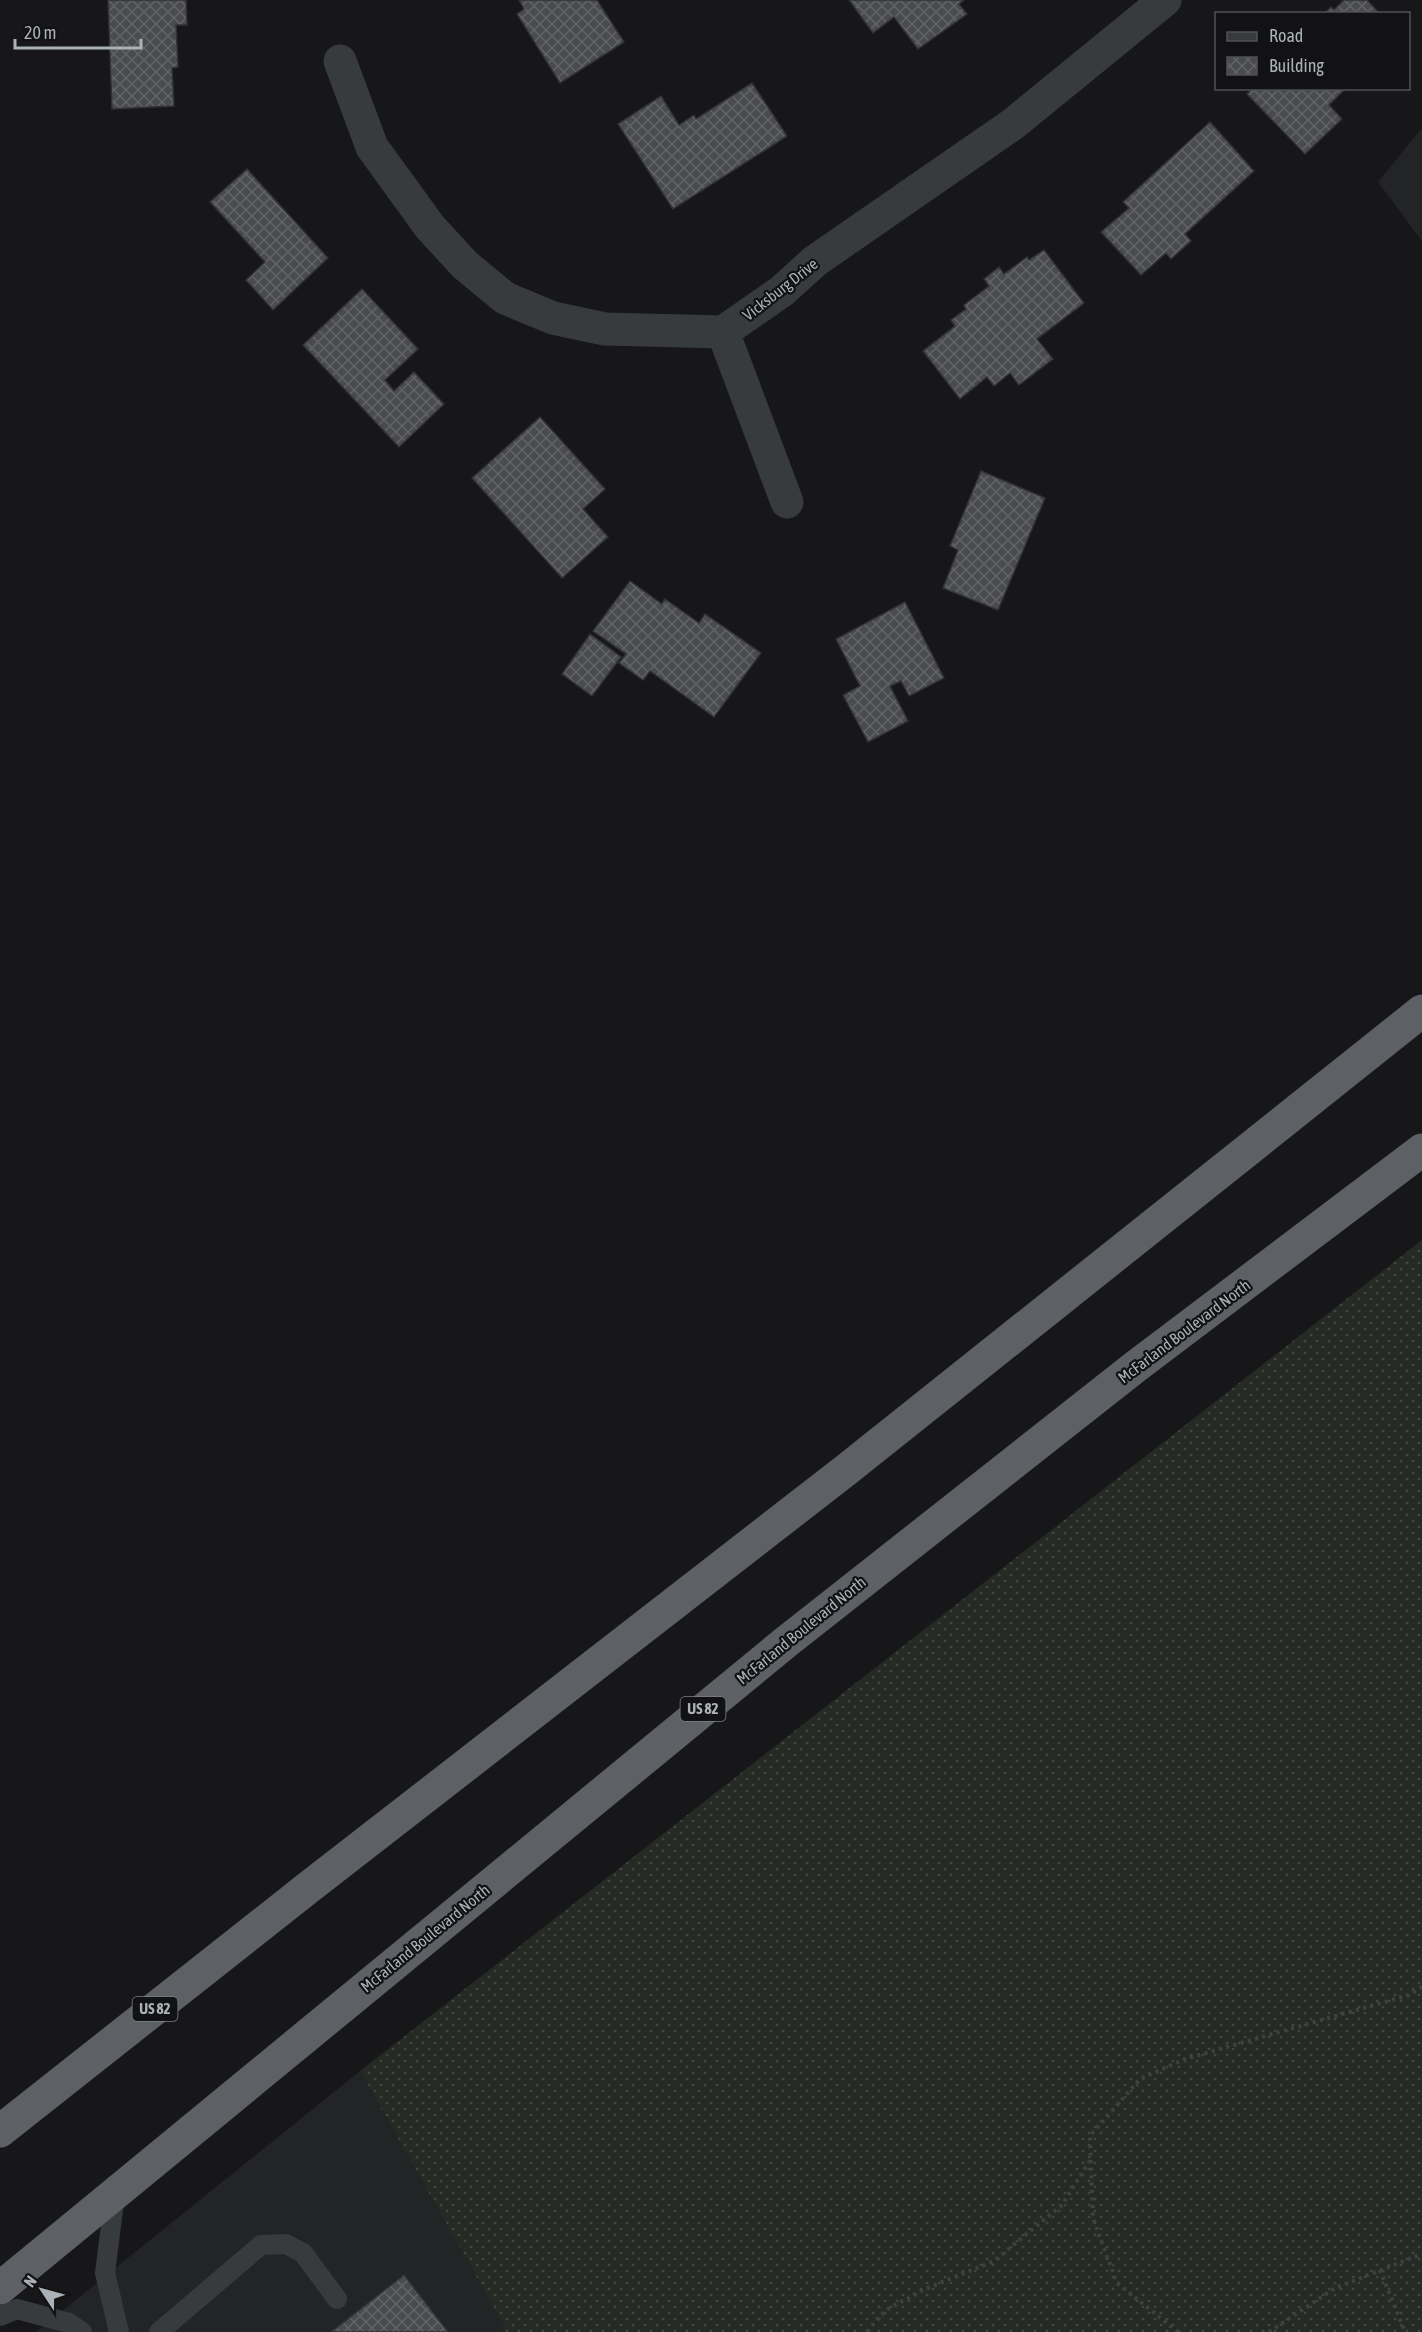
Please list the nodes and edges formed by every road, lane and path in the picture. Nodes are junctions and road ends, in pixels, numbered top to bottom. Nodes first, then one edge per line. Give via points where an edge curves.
1 (1165, 0) edge
2 (340, 61) dead end
3 (723, 332) junction
4 (787, 502) dead end
5 (1422, 1011) edge
6 (1422, 1150) edge
7 (1422, 1987) edge
8 (0, 2131) edge
9 (1091, 2158) junction
10 (115, 2194) junction
11 (1422, 2254) edge
12 (1380, 2270) junction
13 (0, 2288) edge
14 (337, 2299) dead end
15 (0, 2316) edge
16 (82, 2332) edge
17 (119, 2332) edge
18 (159, 2332) edge
19 (868, 2332) edge
20 (1178, 2332) edge
21 (1269, 2332) edge
22 (1405, 2332) edge

1 - 3 street, Vicksburg Drive via 1013,124 815,261 782,291
2 - 3 street via 372,147 430,227 465,266 505,298 553,318 605,329
3 - 4 street
5 - 8 highway, US 82 via 846,1470
6 - 10 highway, McFarland Boulevard North / US 82 via 954,1508
7 - 9 path via 1409,1995 1185,2059 1140,2079 1090,2136
9 - 19 path via 1062,2205 994,2261 925,2289 886,2310
9 - 20 path via 1093,2218 1118,2283
10 - 13 highway, McFarland Boulevard North / US 82
10 - 17 lane via 105,2273
11 - 12 path
12 - 21 path via 1335,2288
12 - 22 path
14 - 18 lane via 303,2253 286,2244 261,2245
15 - 16 lane via 17,2309 69,2323

